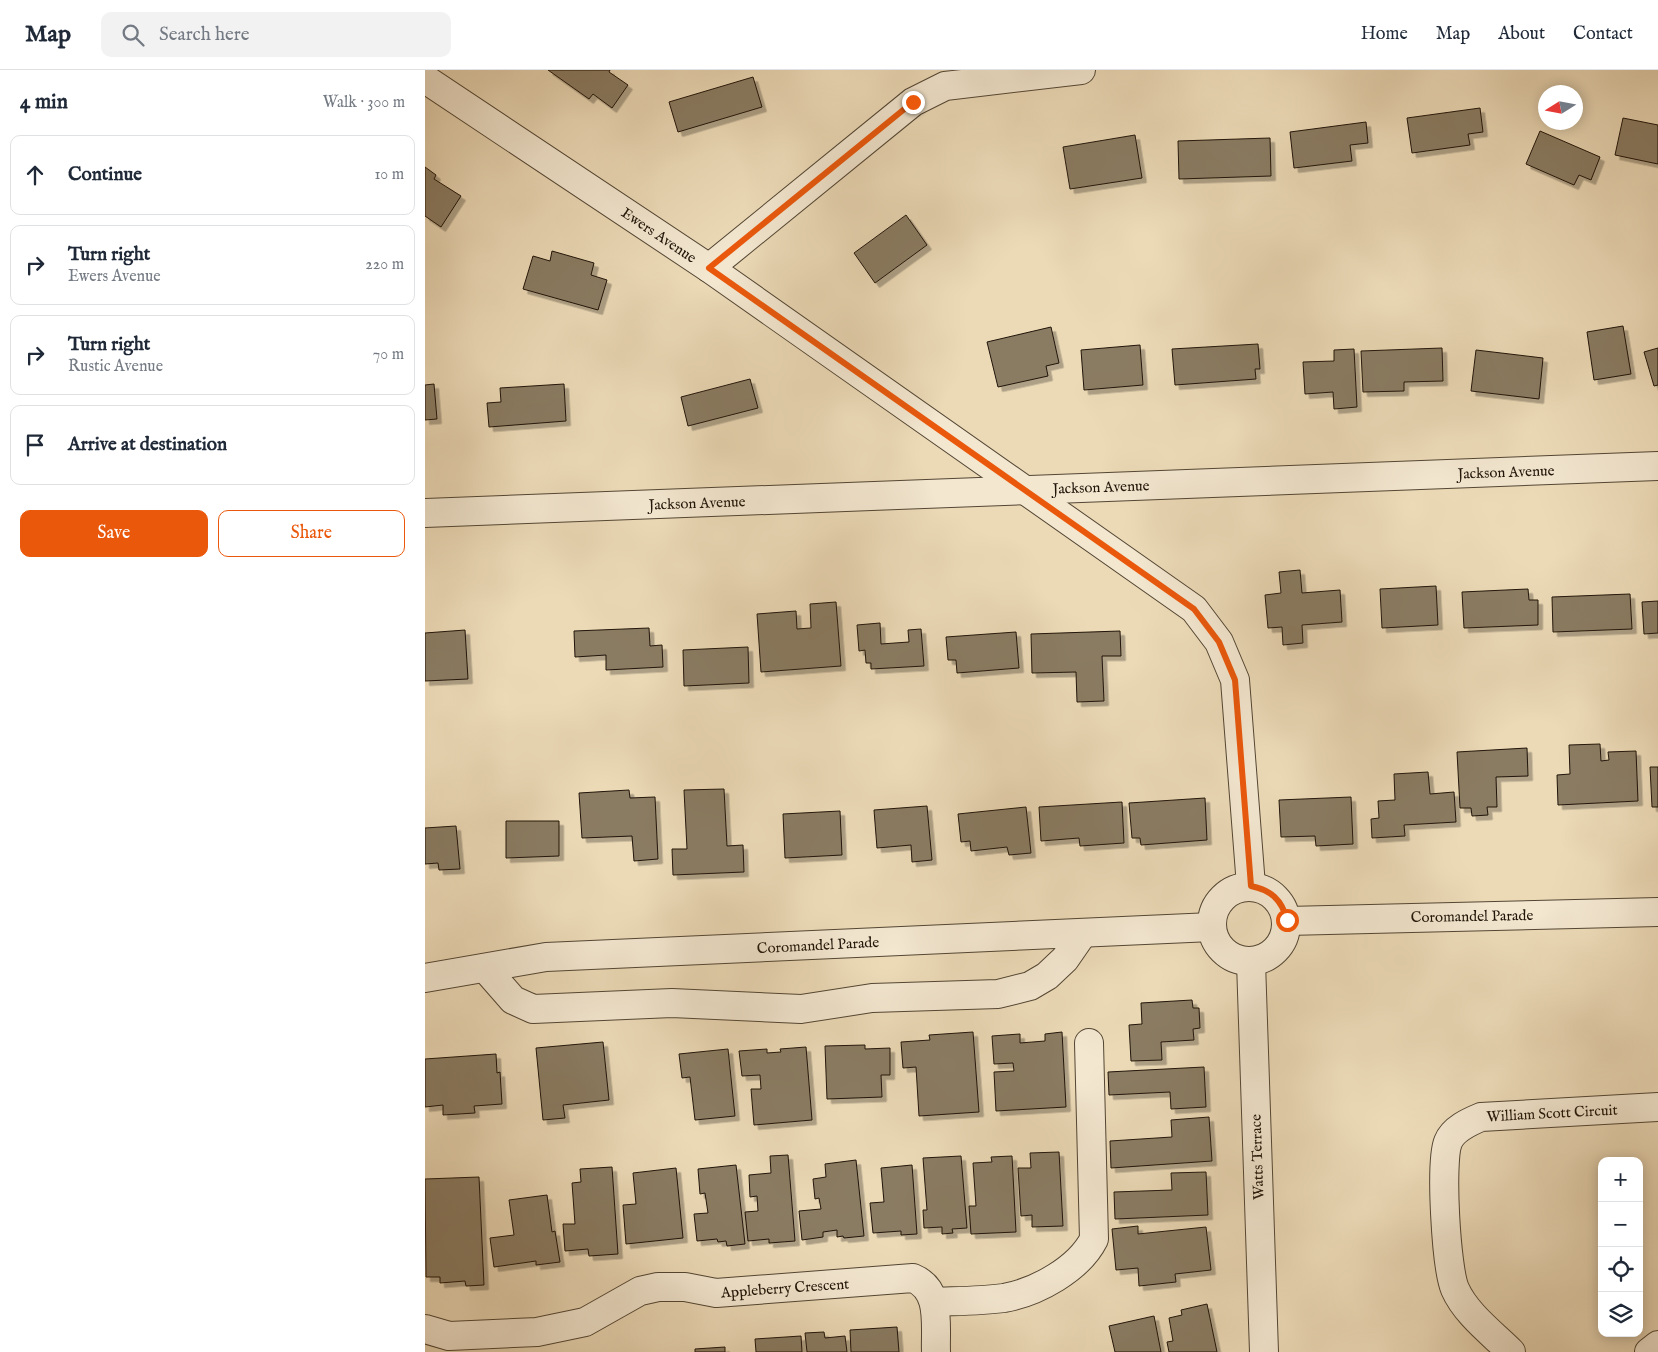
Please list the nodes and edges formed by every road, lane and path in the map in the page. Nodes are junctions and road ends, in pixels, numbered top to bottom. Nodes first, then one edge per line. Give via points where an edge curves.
1 (1081, 70) edge
2 (425, 78) edge
3 (709, 268) junction
4 (1658, 466) edge
5 (1024, 490) junction
6 (425, 513) edge
7 (1251, 886) junction
8 (1658, 912) edge
9 (1287, 920) junction
10 (1212, 927) junction
11 (1083, 933) junction
12 (1251, 962) junction
13 (485, 968) junction
14 (425, 978) edge
15 (1089, 1043) dead end
16 (1658, 1108) edge
17 (934, 1302) junction
18 (425, 1329) edge
19 (1658, 1345) edge
20 (935, 1352) edge
21 (1264, 1352) edge
22 (1511, 1352) edge
23 (1649, 1352) edge

1 - 3 street via 945,86 913,102
2 - 3 street, Ewers Avenue
3 - 5 street, Ewers Avenue
4 - 5 street, Jackson Avenue
5 - 6 street, Jackson Avenue
5 - 7 street, Ewers Avenue via 1194,609 1219,642 1235,680
7 - 9 street via 1271,893 1279,901
7 - 10 street via 1238,888 1218,903
8 - 9 street, Coromandel Parade
9 - 12 street via 1286,933 1273,954
10 - 11 street, Coromandel Parade
10 - 12 street via 1220,948 1229,956
11 - 13 street, Coromandel Parade via 546,957
11 - 13 street via 1065,959 1030,986 998,994 872,998 801,1009 672,1003 533,1009 513,1000
12 - 21 street, Watts Terrace
13 - 14 street, Coromandel Parade
15 - 17 street via 1094,1238 1087,1253 1056,1278 1007,1297
16 - 22 street, William Scott Circuit via 1481,1117 1456,1131 1448,1141 1444,1158 1447,1239 1456,1290 1469,1310
17 - 18 street, Appleberry Crescent via 930,1289 913,1278 716,1293 685,1287 658,1287 640,1291 585,1322 537,1332 449,1336
17 - 20 street
19 - 23 street

